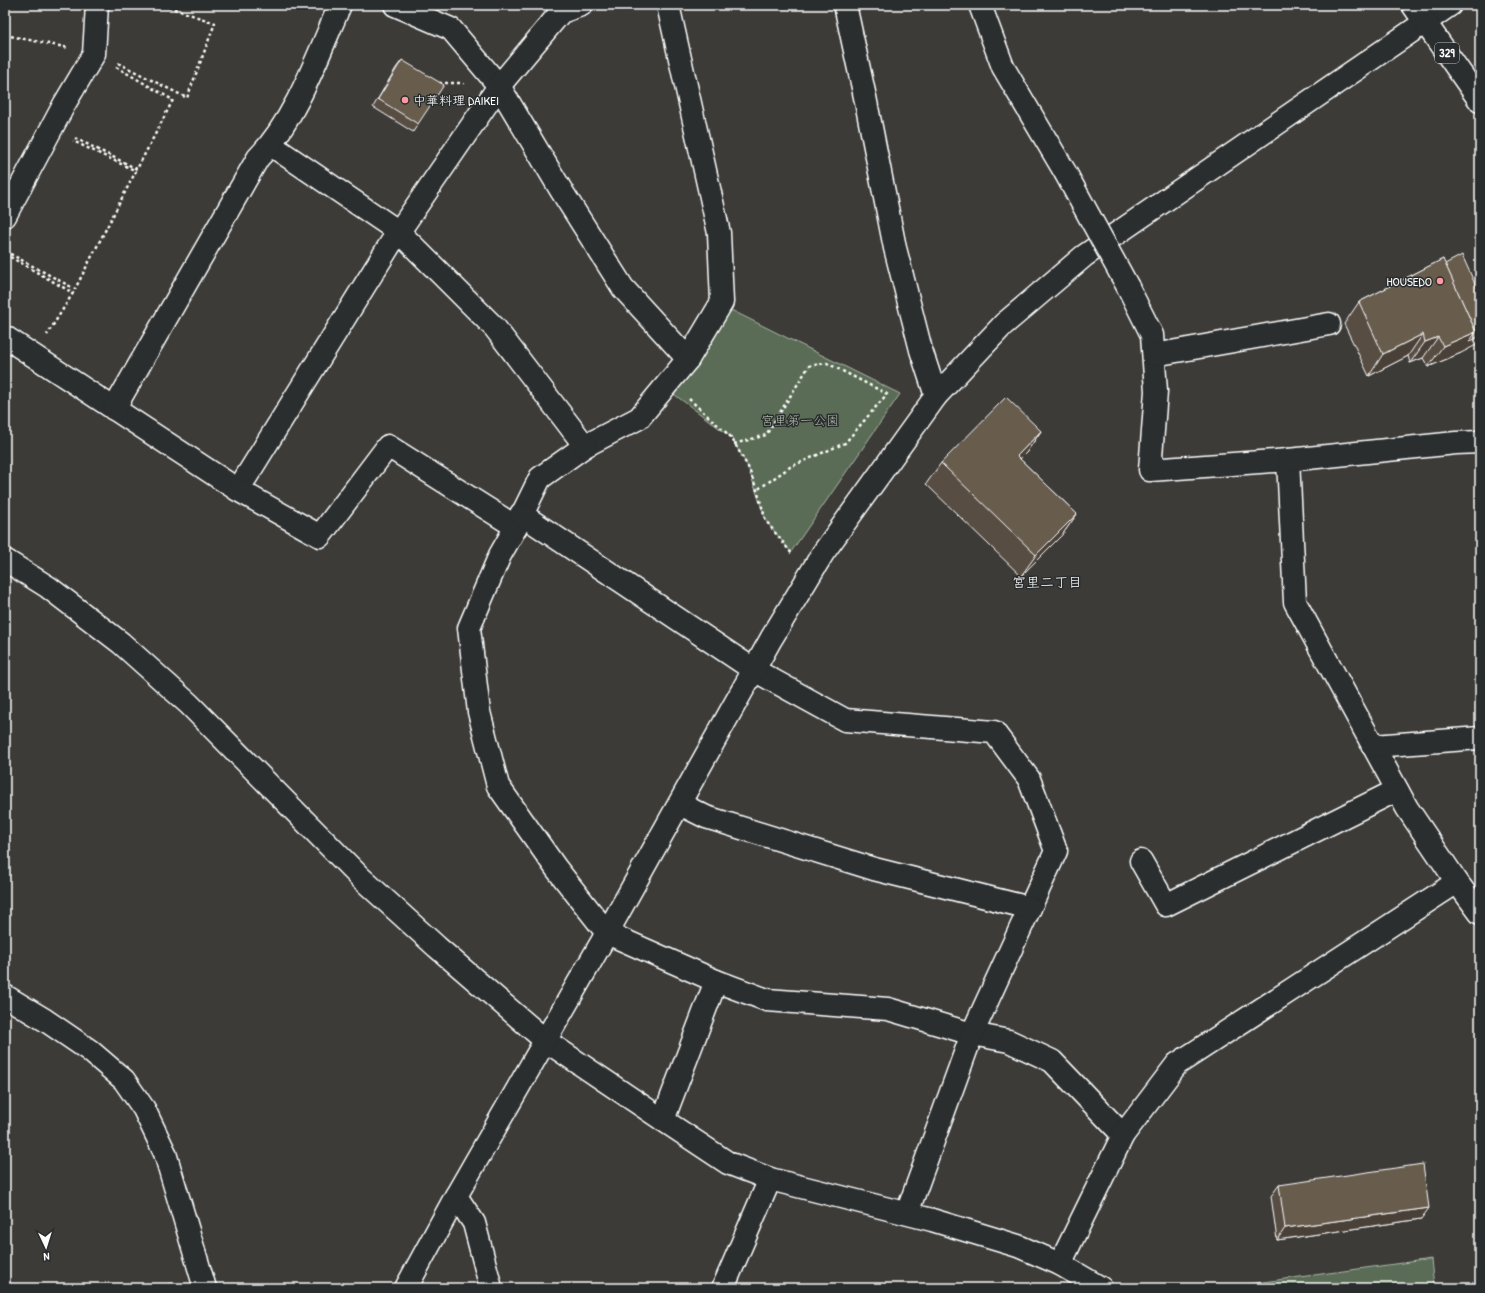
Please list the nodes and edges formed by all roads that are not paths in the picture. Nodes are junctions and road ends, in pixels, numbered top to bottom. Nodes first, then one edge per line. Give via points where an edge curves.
1 (97, 5) edge
2 (340, 5) edge
3 (395, 5) edge
4 (581, 5) edge
5 (668, 5) edge
6 (845, 5) edge
7 (980, 5) edge
8 (1450, 5) edge
9 (1419, 13) edge
10 (499, 86) junction
11 (1480, 101) edge
12 (271, 145) junction
13 (5, 216) edge
14 (399, 232) junction
15 (1329, 324) dead end
16 (5, 337) edge
17 (1154, 355) junction
18 (688, 359) junction
19 (936, 396) junction
20 (114, 409) junction
21 (1480, 442) edge
22 (585, 446) junction
23 (1288, 460) junction
24 (238, 490) junction
25 (519, 521) junction
26 (5, 560) edge
27 (754, 670) junction
28 (1480, 738) edge
29 (1374, 746) junction
30 (1397, 790) junction
31 (680, 804) junction
32 (1140, 861) dead end
33 (1457, 882) junction
34 (1030, 908) junction
35 (1480, 913) edge
36 (607, 933) junction
37 (716, 981) junction
38 (5, 996) edge
39 (972, 1034) junction
40 (546, 1041) junction
41 (663, 1120) junction
42 (1123, 1135) junction
43 (770, 1179) junction
44 (456, 1196) junction
45 (907, 1213) junction
46 (1060, 1264) junction
47 (205, 1288) edge
48 (406, 1288) edge
49 (491, 1288) edge
50 (722, 1288) edge
51 (1101, 1288) edge

1 - 13 main road via 94,54
2 - 12 main road via 298,99
3 - 10 main road via 451,29
4 - 10 main road via 561,12
5 - 18 main road via 719,233 722,302
6 - 19 main road via 866,97 895,248 921,350
7 - 17 main road, bridge via 1003,67 1065,172 1152,335
8 - 9 main road
9 - 11 main road, 329
9 - 19 main road via 1084,256 1004,324
10 - 14 main road
10 - 18 main road via 623,288
12 - 14 main road
12 - 20 main road via 258,158
14 - 22 main road via 495,328
14 - 24 main road
15 - 17 main road
16 - 20 main road
17 - 23 main road via 1156,391 1150,470
18 - 22 main road via 639,418
19 - 27 main road via 823,552
20 - 24 main road
21 - 23 main road
22 - 25 main road via 540,478
23 - 29 main road via 1294,602
24 - 25 main road via 320,536 388,446
25 - 27 main road
25 - 36 main road via 500,555 469,628 479,712 498,786 556,868
26 - 40 main road via 48,587 121,643 189,704 360,877
27 - 31 main road
27 - 34 main road via 845,720 994,732 1029,780 1056,851
28 - 29 main road
29 - 30 main road
30 - 32 main road via 1166,904
30 - 33 main road
31 - 34 main road via 706,817 867,866
31 - 36 main road
33 - 35 main road
33 - 42 main road via 1177,1064
34 - 39 main road
36 - 37 main road
36 - 40 main road
37 - 39 main road via 767,1000 888,1009
37 - 41 main road
38 - 47 main road via 89,1050 124,1080 144,1109 165,1154
39 - 42 main road via 1009,1041 1052,1061
39 - 45 main road
40 - 41 main road
40 - 44 main road
41 - 43 main road via 728,1162
42 - 46 main road
43 - 45 main road
43 - 50 main road
44 - 48 main road
44 - 49 main road via 474,1223
45 - 46 main road via 1018,1246
46 - 51 main road

